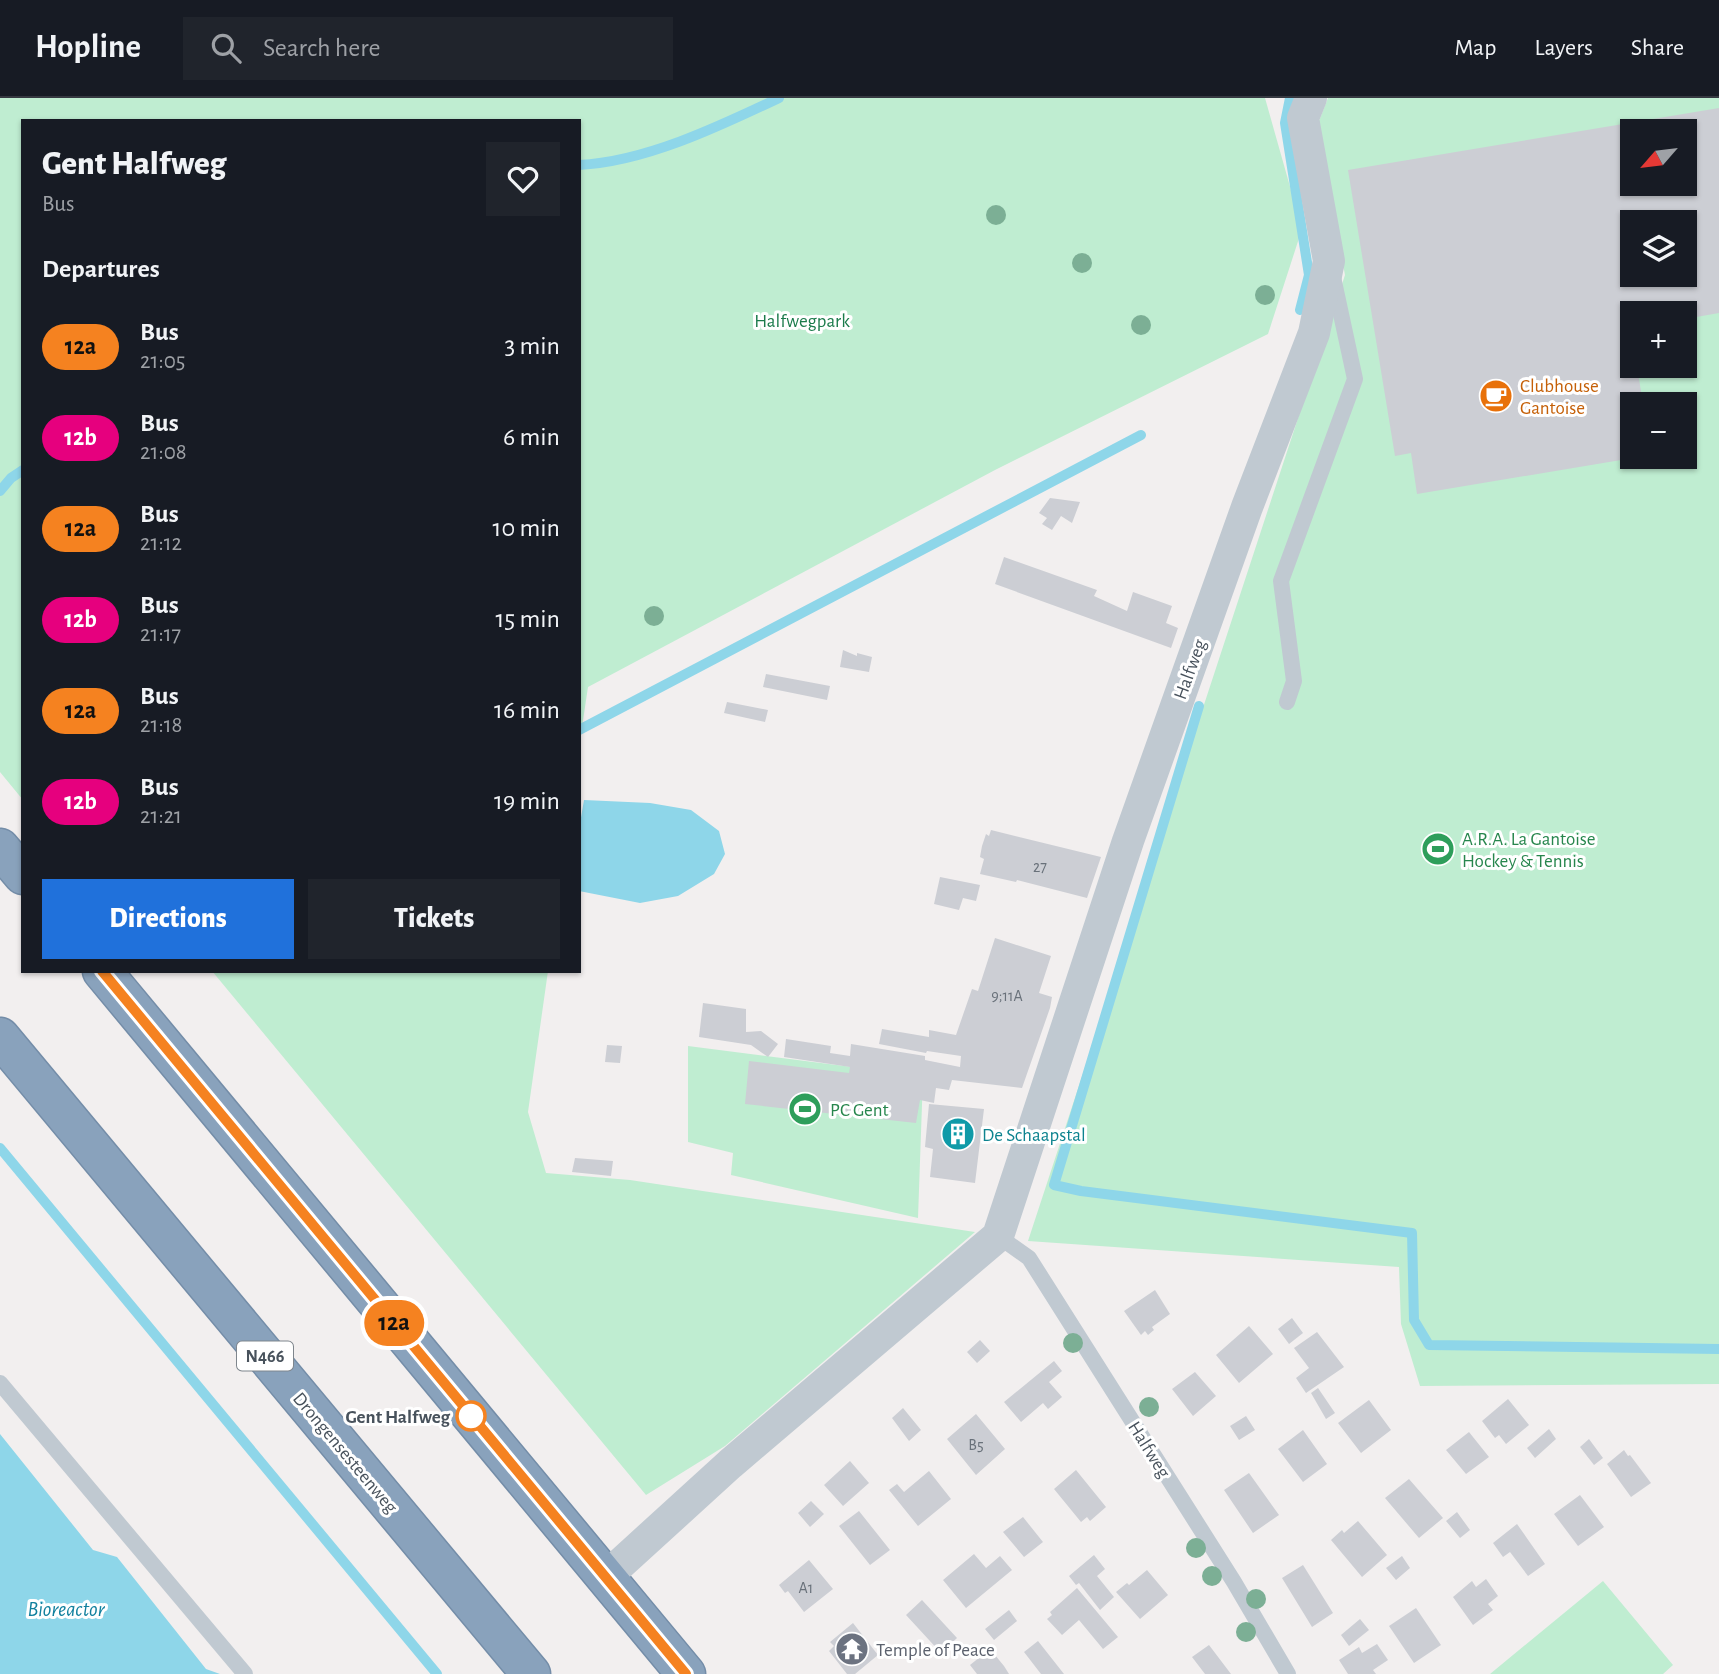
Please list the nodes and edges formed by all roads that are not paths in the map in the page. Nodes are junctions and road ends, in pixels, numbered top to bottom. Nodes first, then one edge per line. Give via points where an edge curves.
1 (1311, 98) edge
2 (1329, 261) junction
3 (1287, 702) dead end
4 (0, 848) edge
5 (21, 874) edge
6 (104, 973) edge
7 (0, 1037) edge
8 (998, 1236) junction
9 (0, 1383) edge
10 (606, 1577) junction
11 (244, 1674) edge
12 (531, 1674) edge
13 (686, 1674) edge
14 (1288, 1674) edge

1 - 2 street, Halfweg via 1303,118
2 - 3 lane via 1355,379 1281,581 1294,681
2 - 8 street, Halfweg via 1314,333 1128,841
4 - 5 highway
6 - 10 highway
7 - 12 highway, Drongensesteenweg / N466
8 - 10 street via 730,1464
8 - 14 lane, Halfweg via 1029,1258
9 - 11 lane
10 - 13 highway

